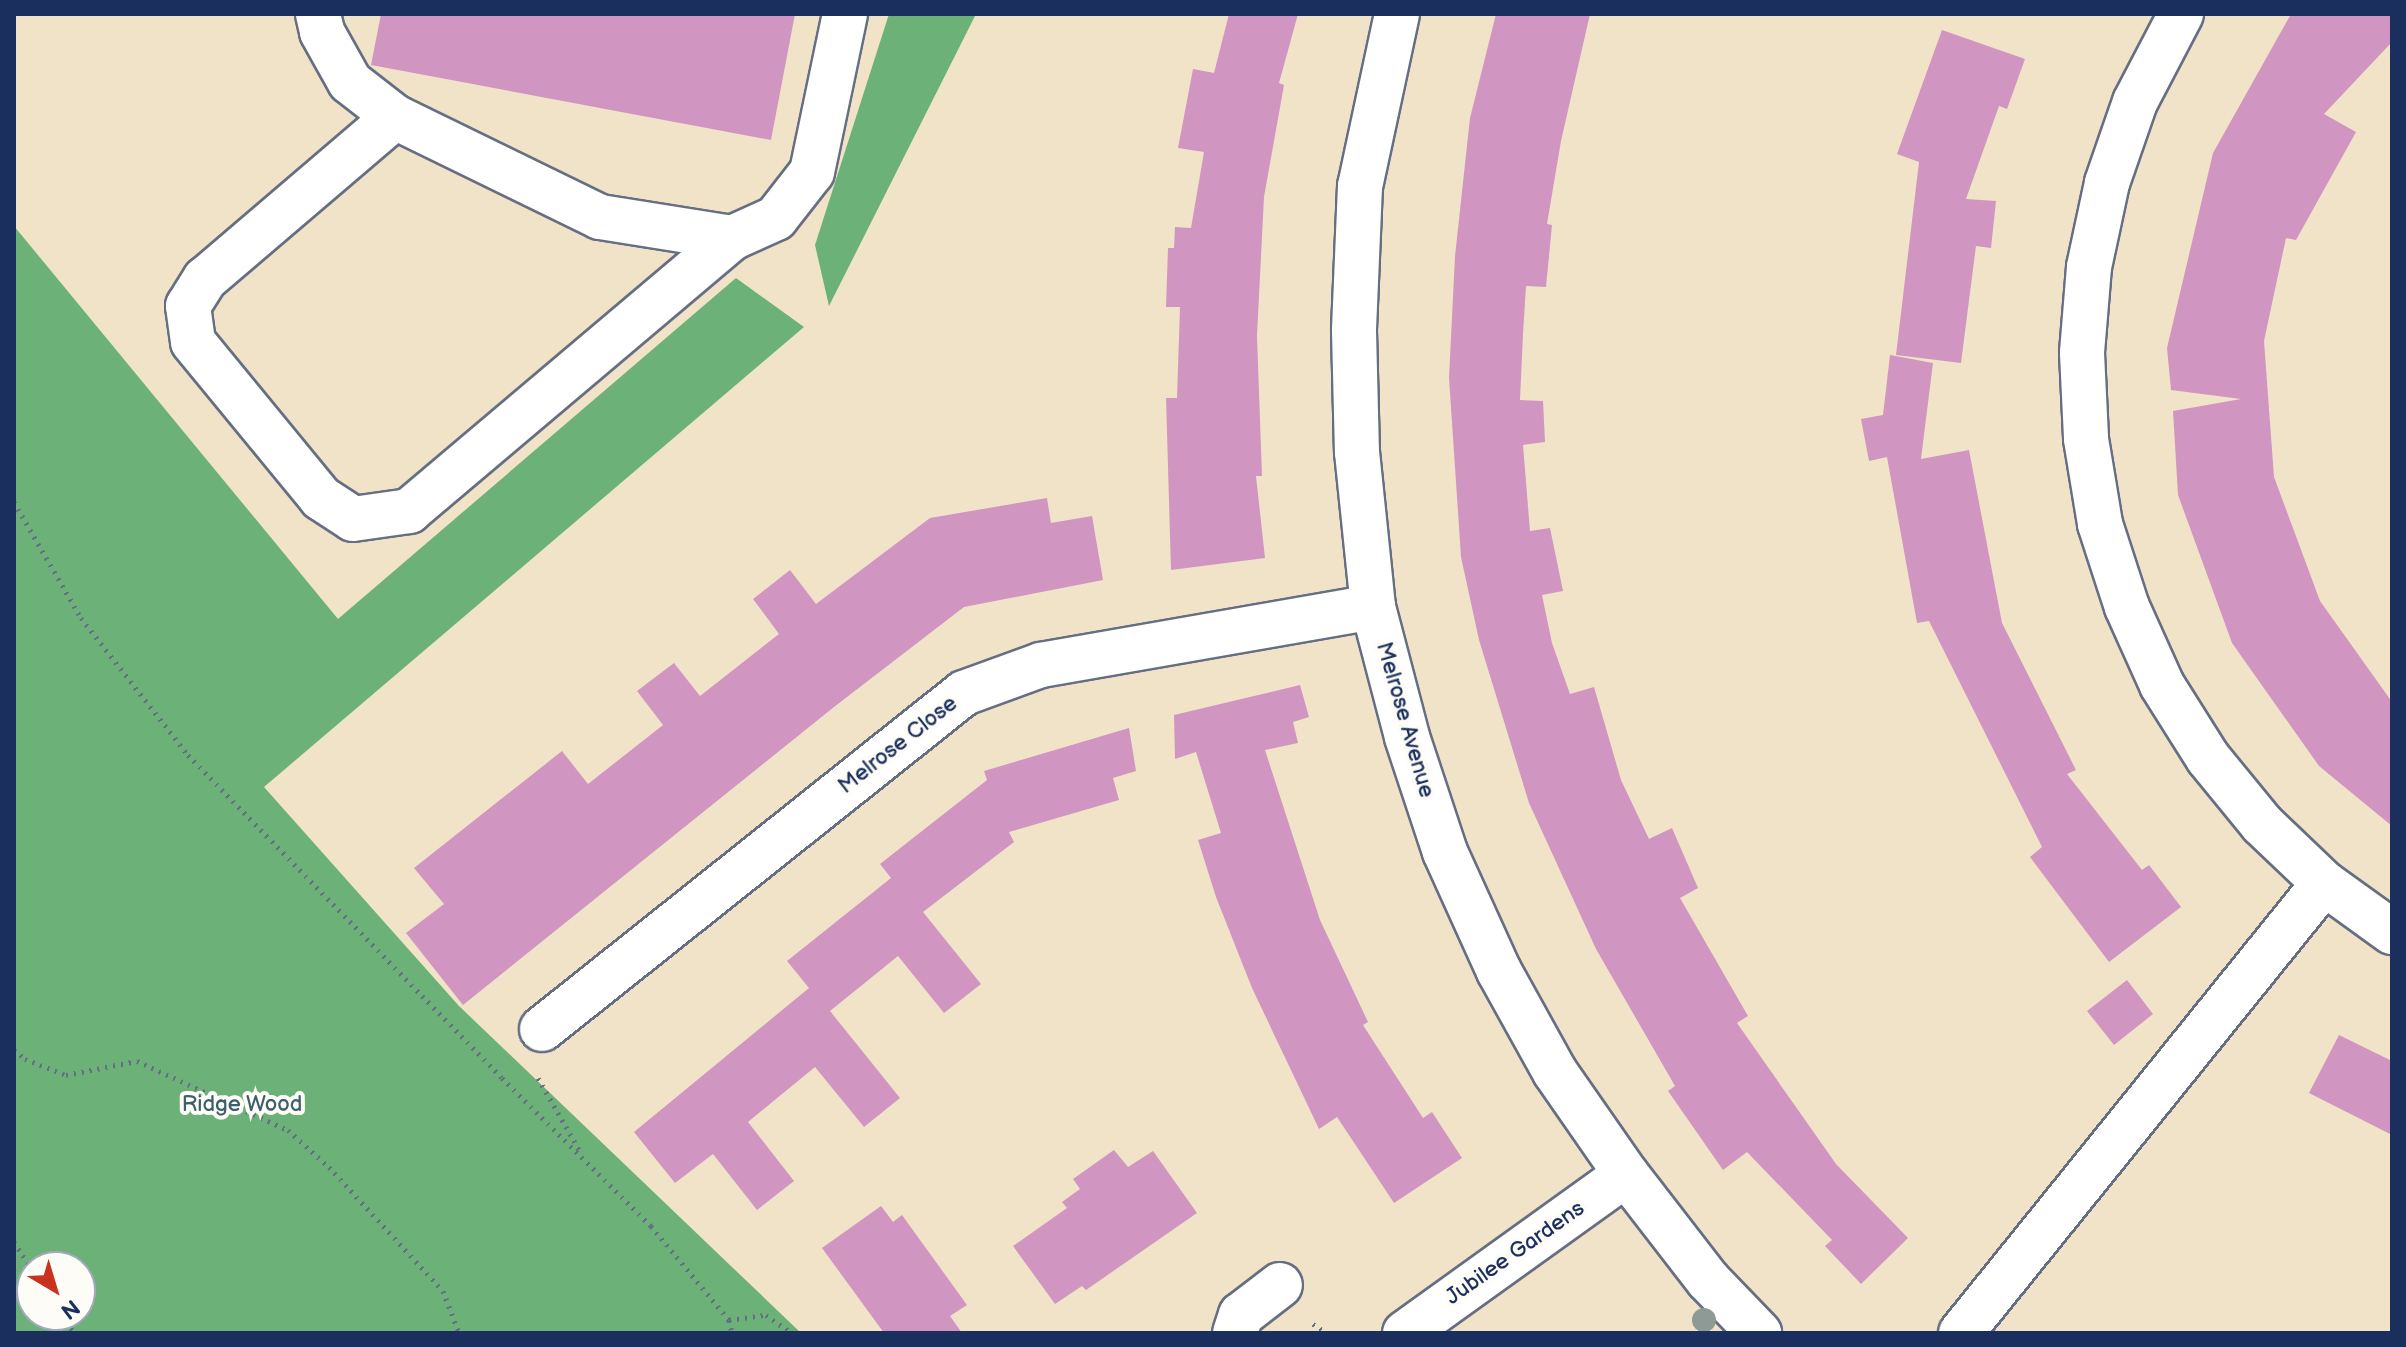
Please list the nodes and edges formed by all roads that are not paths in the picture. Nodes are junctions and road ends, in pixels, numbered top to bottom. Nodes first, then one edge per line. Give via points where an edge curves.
1 (318, 14) edge
2 (845, 14) edge
3 (1397, 14) edge
4 (2171, 17) edge
5 (395, 117) junction
6 (732, 238) junction
7 (1373, 607) junction
8 (2324, 883) junction
9 (2392, 932) edge
10 (542, 1029) road end
11 (1626, 1174) junction
12 (1280, 1285) dead end
13 (1235, 1333) edge
14 (1405, 1333) edge
15 (1759, 1333) edge
16 (1961, 1333) edge

1 - 5 street via 322,32 350,82
2 - 6 street via 812,172 776,218
3 - 7 street, Melrose Avenue via 1360,186 1354,331 1357,452
4 - 8 street via 2116,156 2089,267 2082,353 2086,439 2098,510 2127,607 2162,685 2208,758 2253,813
5 - 6 street via 600,217
5 - 6 street via 205,279 188,306 193,342 321,498 353,519 409,511
7 - 10 street, Melrose Close via 1041,665 964,693
7 - 11 street, Melrose Avenue via 1407,737 1445,852 1499,971 1555,1072
8 - 9 street
8 - 16 street
11 - 14 street, Jubilee Gardens
11 - 15 street, Melrose Avenue via 1708,1280
12 - 13 street via 1241,1315

